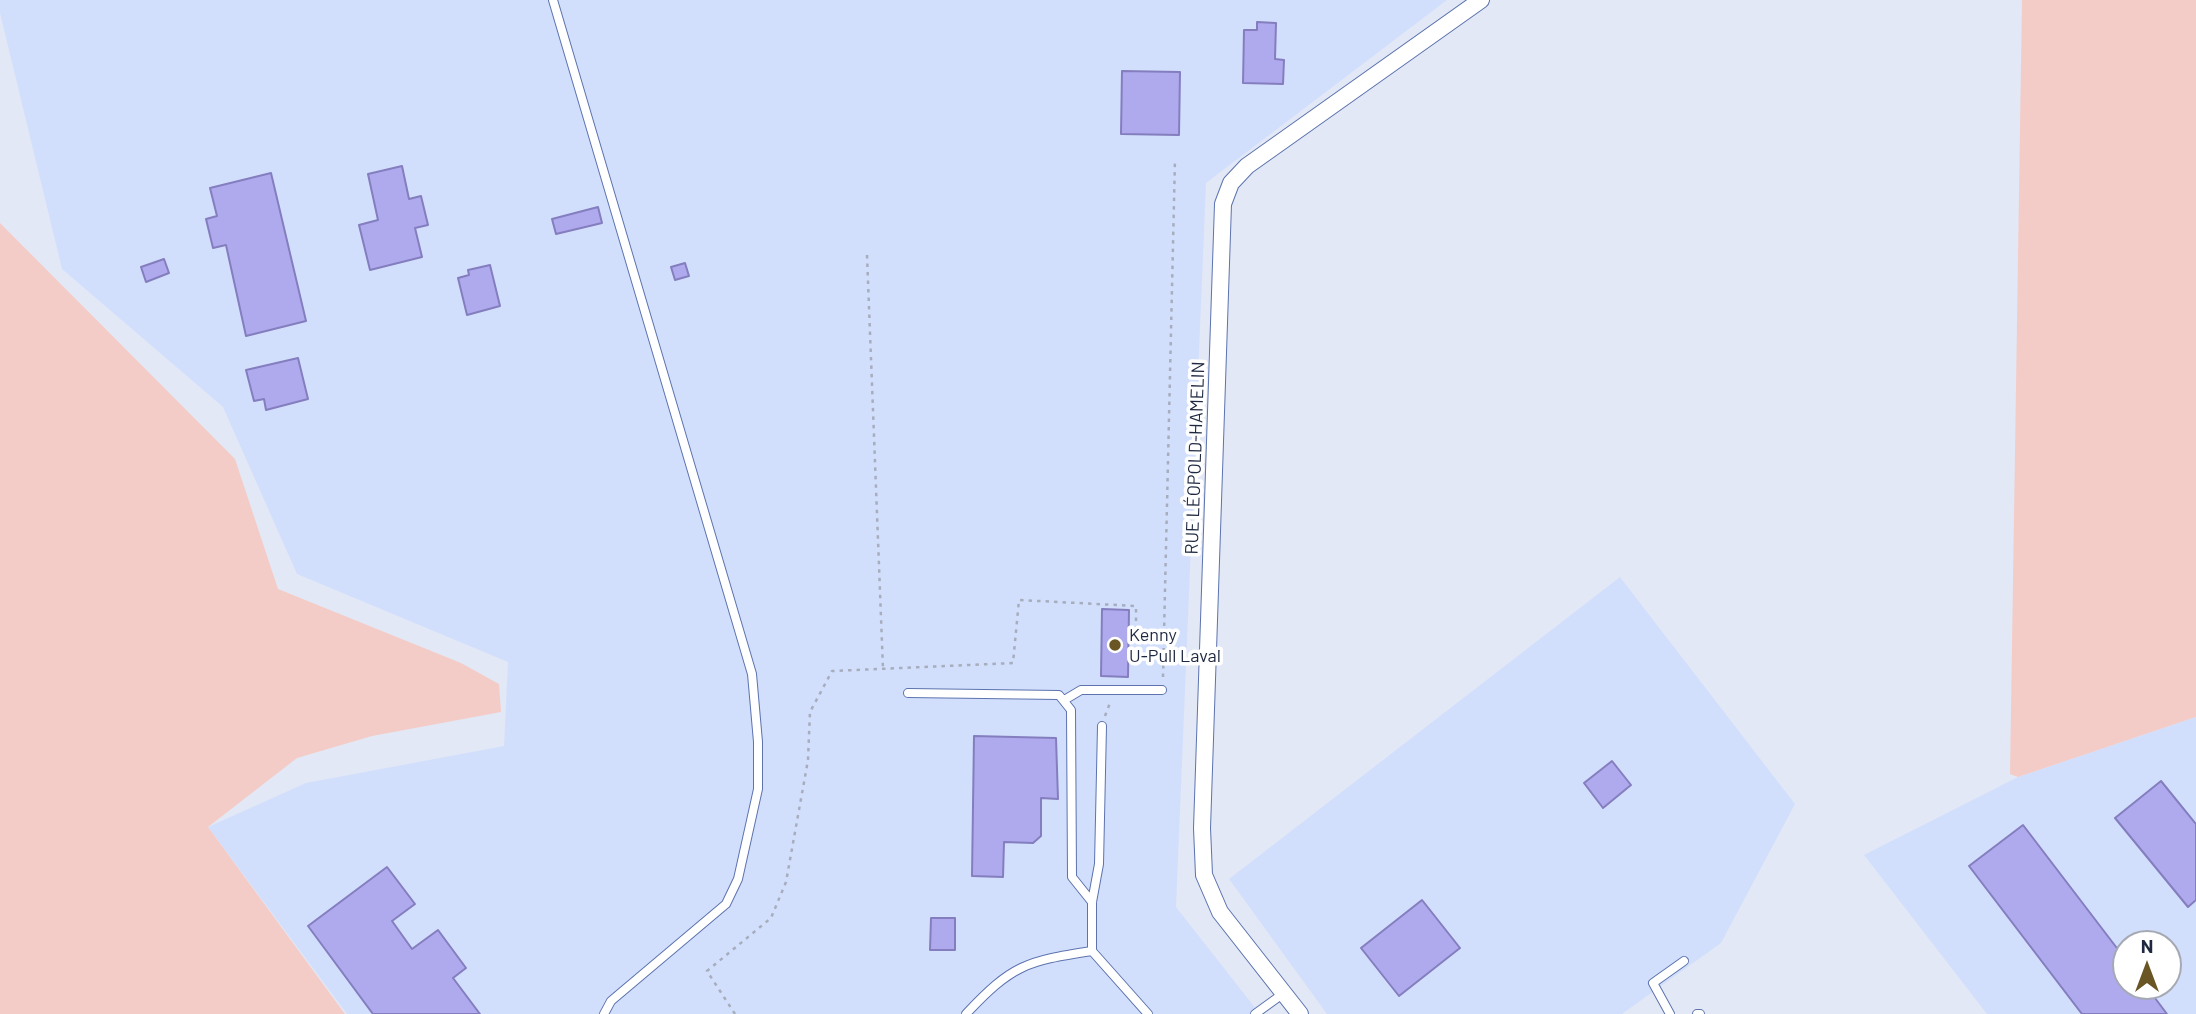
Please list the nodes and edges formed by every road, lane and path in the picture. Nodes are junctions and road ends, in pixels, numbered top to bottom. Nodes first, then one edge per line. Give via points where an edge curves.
1 (553, 0) edge
2 (1480, 0) edge
3 (1175, 159) dead end
4 (867, 255) dead end
5 (1129, 642) dead end
6 (883, 669) junction
7 (1162, 690) joint
8 (908, 693) dead end
9 (1066, 699) junction
10 (1102, 726) dead end
11 (1092, 902) junction
12 (1092, 951) junction
13 (1684, 961) dead end
14 (1284, 993) junction
15 (604, 1014) edge
16 (736, 1014) edge
17 (966, 1014) edge
18 (1148, 1014) edge
19 (1255, 1014) edge
20 (1300, 1014) edge
21 (1670, 1014) edge

1 - 15 lane via 752,674 758,742 758,789 738,879 726,904 611,1001
2 - 14 street, RUE LÉOPOLD-HAMELIN via 1247,166 1231,183 1223,204 1202,814 1204,875 1220,912
3 - 7 path
4 - 6 path
5 - 6 path via 1136,642 1136,606 1019,600 1013,663
6 - 16 path via 832,671 810,712 808,760 786,882 771,918 707,971
7 - 9 lane via 1081,690
8 - 9 lane via 1059,695
9 - 11 lane via 1071,710 1072,877
10 - 11 lane via 1099,864
11 - 12 lane
12 - 17 lane via 1039,959 998,980
12 - 18 lane
13 - 21 lane via 1653,983
14 - 19 lane
14 - 20 street, RUE LÉOPOLD-HAMELIN

